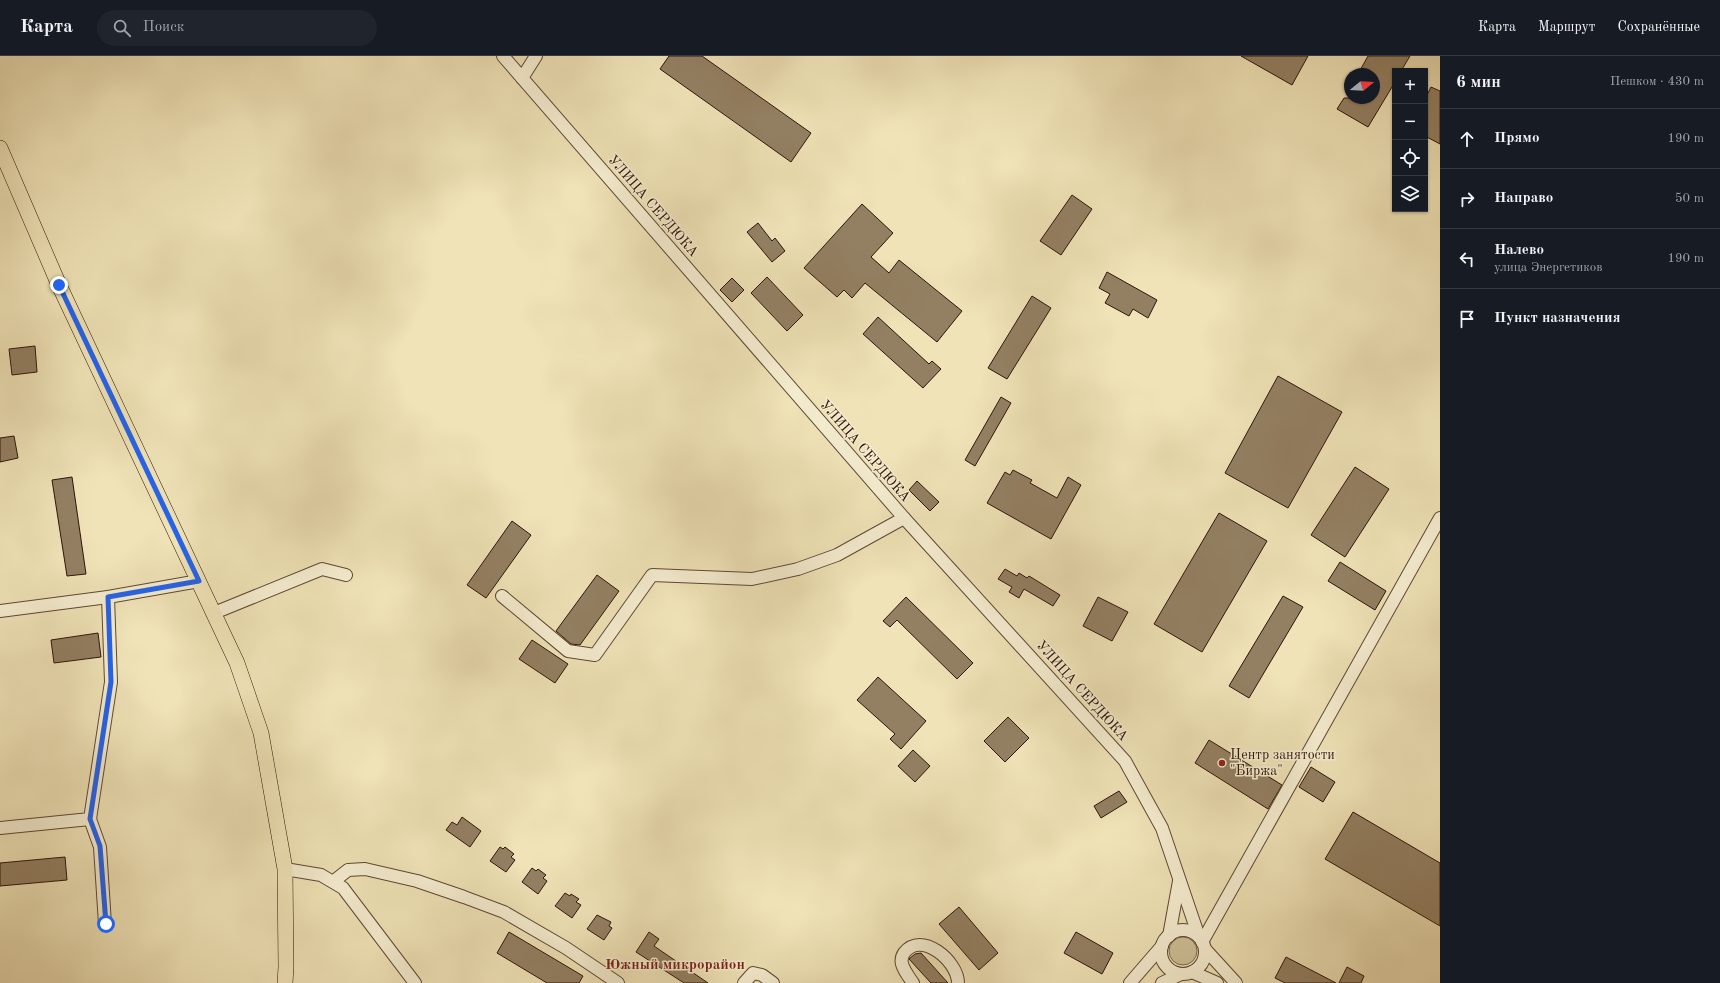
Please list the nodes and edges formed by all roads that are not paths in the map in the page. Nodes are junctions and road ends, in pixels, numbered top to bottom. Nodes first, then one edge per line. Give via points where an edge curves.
1 (503, 56) edge
2 (536, 56) edge
3 (522, 78) junction
4 (0, 148) edge
5 (904, 518) junction
6 (1440, 518) edge
7 (346, 575) dead end
8 (199, 581) junction
9 (502, 596) dead end
10 (108, 597) junction
11 (0, 611) edge
12 (214, 613) junction
13 (90, 819) junction
14 (0, 828) edge
15 (285, 869) junction
16 (1180, 880) junction
17 (334, 881) junction
18 (106, 924) dead end
19 (1166, 941) junction
20 (1202, 943) junction
21 (1187, 973) junction
22 (412, 982) edge
23 (285, 983) edge
24 (618, 983) edge
25 (744, 983) edge
26 (773, 983) edge
27 (913, 983) edge
28 (958, 983) edge
29 (1130, 983) edge
30 (1162, 983) edge
31 (1217, 983) edge
32 (1236, 983) edge

1 - 3 street, УЛИЦА СЕРДЮКА
2 - 3 street
3 - 5 street, УЛИЦА СЕРДЮКА
4 - 8 main road via 59,285
5 - 9 street via 837,555 798,569 752,579 652,576 595,655 568,651
5 - 16 street, УЛИЦА СЕРДЮКА via 1125,761 1162,828
6 - 20 street
7 - 12 street via 322,569
8 - 10 street
8 - 12 main road
10 - 11 street
10 - 13 street via 111,682
12 - 15 main road via 238,663 261,733
13 - 14 street
13 - 18 street via 100,846
15 - 17 street via 321,875
15 - 23 main road
16 - 19 street
16 - 20 street, УЛИЦА СЕРДЮКА
17 - 22 street via 351,897
17 - 24 street via 348,870 365,869 417,881 464,897 504,912 566,948
19 - 20 street via 1181,930 1187,931
19 - 21 street via 1162,958 1165,964 1169,969
19 - 29 street
20 - 21 street via 1202,962
20 - 32 street
21 - 30 street
21 - 31 street
25 - 26 street via 753,973
27 - 28 street via 902,963 902,956 911,945 917,944 931,948 952,963 958,976

